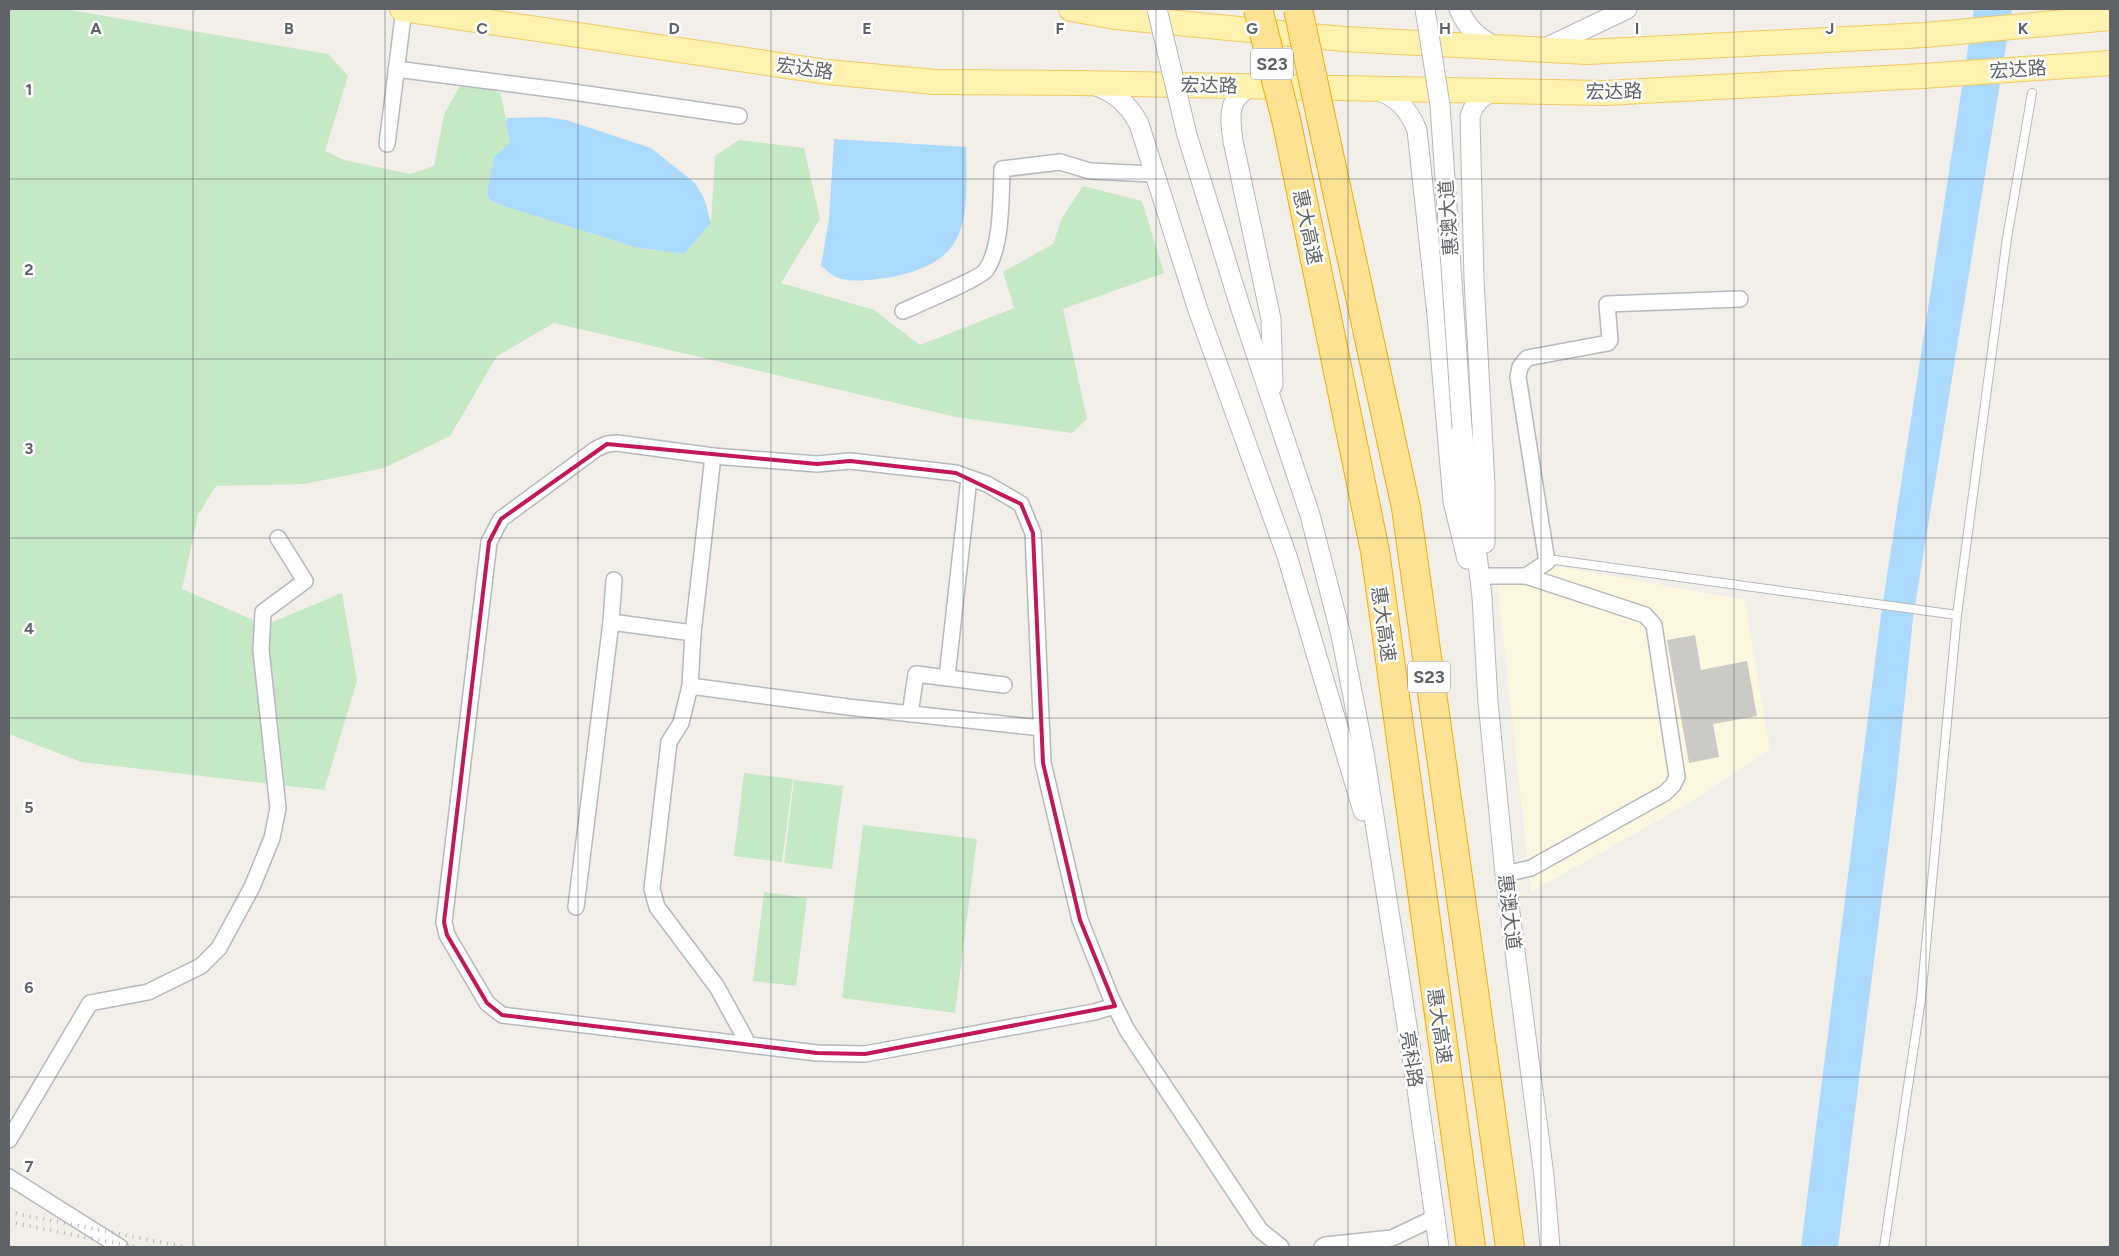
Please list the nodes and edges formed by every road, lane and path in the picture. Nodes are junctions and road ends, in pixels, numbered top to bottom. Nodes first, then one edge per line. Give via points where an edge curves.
1 (403, 9) edge
2 (1071, 9) edge
3 (1157, 9) edge
4 (1258, 9) edge
5 (1298, 9) edge
6 (1425, 9) edge
7 (1459, 9) edge
8 (1626, 9) edge
9 (2110, 18) edge
10 (1505, 48) junction
11 (1541, 50) junction
12 (2110, 63) edge
13 (396, 69) junction
14 (1078, 82) junction
15 (1254, 86) junction
16 (1373, 88) junction
17 (1504, 91) junction
18 (2032, 93) dead end
19 (739, 116) dead end
20 (387, 144) dead end
21 (1153, 174) junction
22 (1740, 299) dead end
23 (903, 311) dead end
24 (1274, 406) junction
25 (713, 456) junction
26 (969, 478) junction
27 (278, 538) dead end
28 (1546, 562) junction
29 (1480, 576) junction
30 (1526, 576) junction
31 (614, 580) dead end
32 (1957, 615) junction
33 (611, 622) junction
34 (694, 633) junction
35 (948, 677) junction
36 (1004, 685) dead end
37 (690, 686) junction
38 (910, 714) junction
39 (1041, 728) junction
40 (1381, 872) junction
41 (1505, 874) junction
42 (576, 907) dead end
43 (1115, 1006) junction
44 (745, 1043) junction
45 (9, 1140) edge
46 (9, 1177) edge
47 (1434, 1218) junction
48 (120, 1247) edge
49 (1280, 1247) edge
50 (1322, 1247) edge
51 (1438, 1247) edge
52 (1471, 1247) edge
53 (1510, 1247) edge
54 (1550, 1247) edge
55 (1884, 1247) edge

1 - 13 street
1 - 14 main road, 宏达路 via 827,72 935,82
2 - 10 main road, 宏达路 via 1115,17 1343,39
3 - 24 street, bridge via 1186,135
4 - 52 highway, 惠大高速 / S23, bridge via 1286,119 1375,551
5 - 53 highway, 惠大高速 / S23, bridge via 1406,508
6 - 29 street, 惠澳大道, bridge via 1440,104 1462,428
7 - 10 street via 1476,34
8 - 11 street
9 - 11 main road, 宏达路 via 1925,34 1587,52
10 - 11 main road, 宏达路
12 - 17 main road, 宏达路 via 1605,93
13 - 19 street
13 - 20 street
14 - 15 main road, 宏达路
14 - 21 street via 1101,87 1128,106 1139,124
15 - 16 main road, 宏达路
15 - 24 street via 1234,101 1230,117 1232,141 1271,318
16 - 17 main road, 宏达路
16 - 29 street via 1400,103 1408,111 1417,130 1453,501 1467,559
17 - 29 street via 1482,97 1470,117 1474,279 1486,485 1485,554
18 - 32 lane via 2007,238
21 - 23 street via 1090,171 1060,162 1002,169 1001,215 994,254 985,272
21 - 40 street via 1198,310 1287,556
22 - 28 street via 1607,304 1608,343 1527,358 1520,366 1518,377
24 - 40 street via 1310,515 1340,635 1364,753
25 - 26 street via 817,464 850,461 956,473
25 - 34 street
25 - 44 street via 607,444 596,448 501,519 493,532 444,922 447,934 487,1003 502,1014
26 - 35 street
26 - 39 street via 1021,504 1033,533
27 - 45 street via 305,580 263,612 261,650 278,808 272,838 252,887 219,948 201,966 148,992 90,1004
28 - 30 street
28 - 32 lane via 1565,561
29 - 30 street
29 - 41 street, 惠澳大道 via 1488,702
30 - 41 street via 1645,616 1654,625 1677,777 1673,785 1657,798 1531,868
31 - 33 street
32 - 55 lane via 1921,999
33 - 34 street
33 - 42 street
34 - 37 street
35 - 36 street
35 - 38 street via 916,674
37 - 38 street
37 - 44 street via 681,723 669,742 652,889 657,907 717,987
38 - 39 street
39 - 43 street via 1042,763 1080,920
40 - 47 street, 亮科路
41 - 54 street, 惠澳大道 via 1544,1176
43 - 44 street via 865,1054 817,1053
43 - 49 street via 1127,1030 1260,1230
46 - 48 street
47 - 50 street via 1392,1238
47 - 51 street, 亮科路

